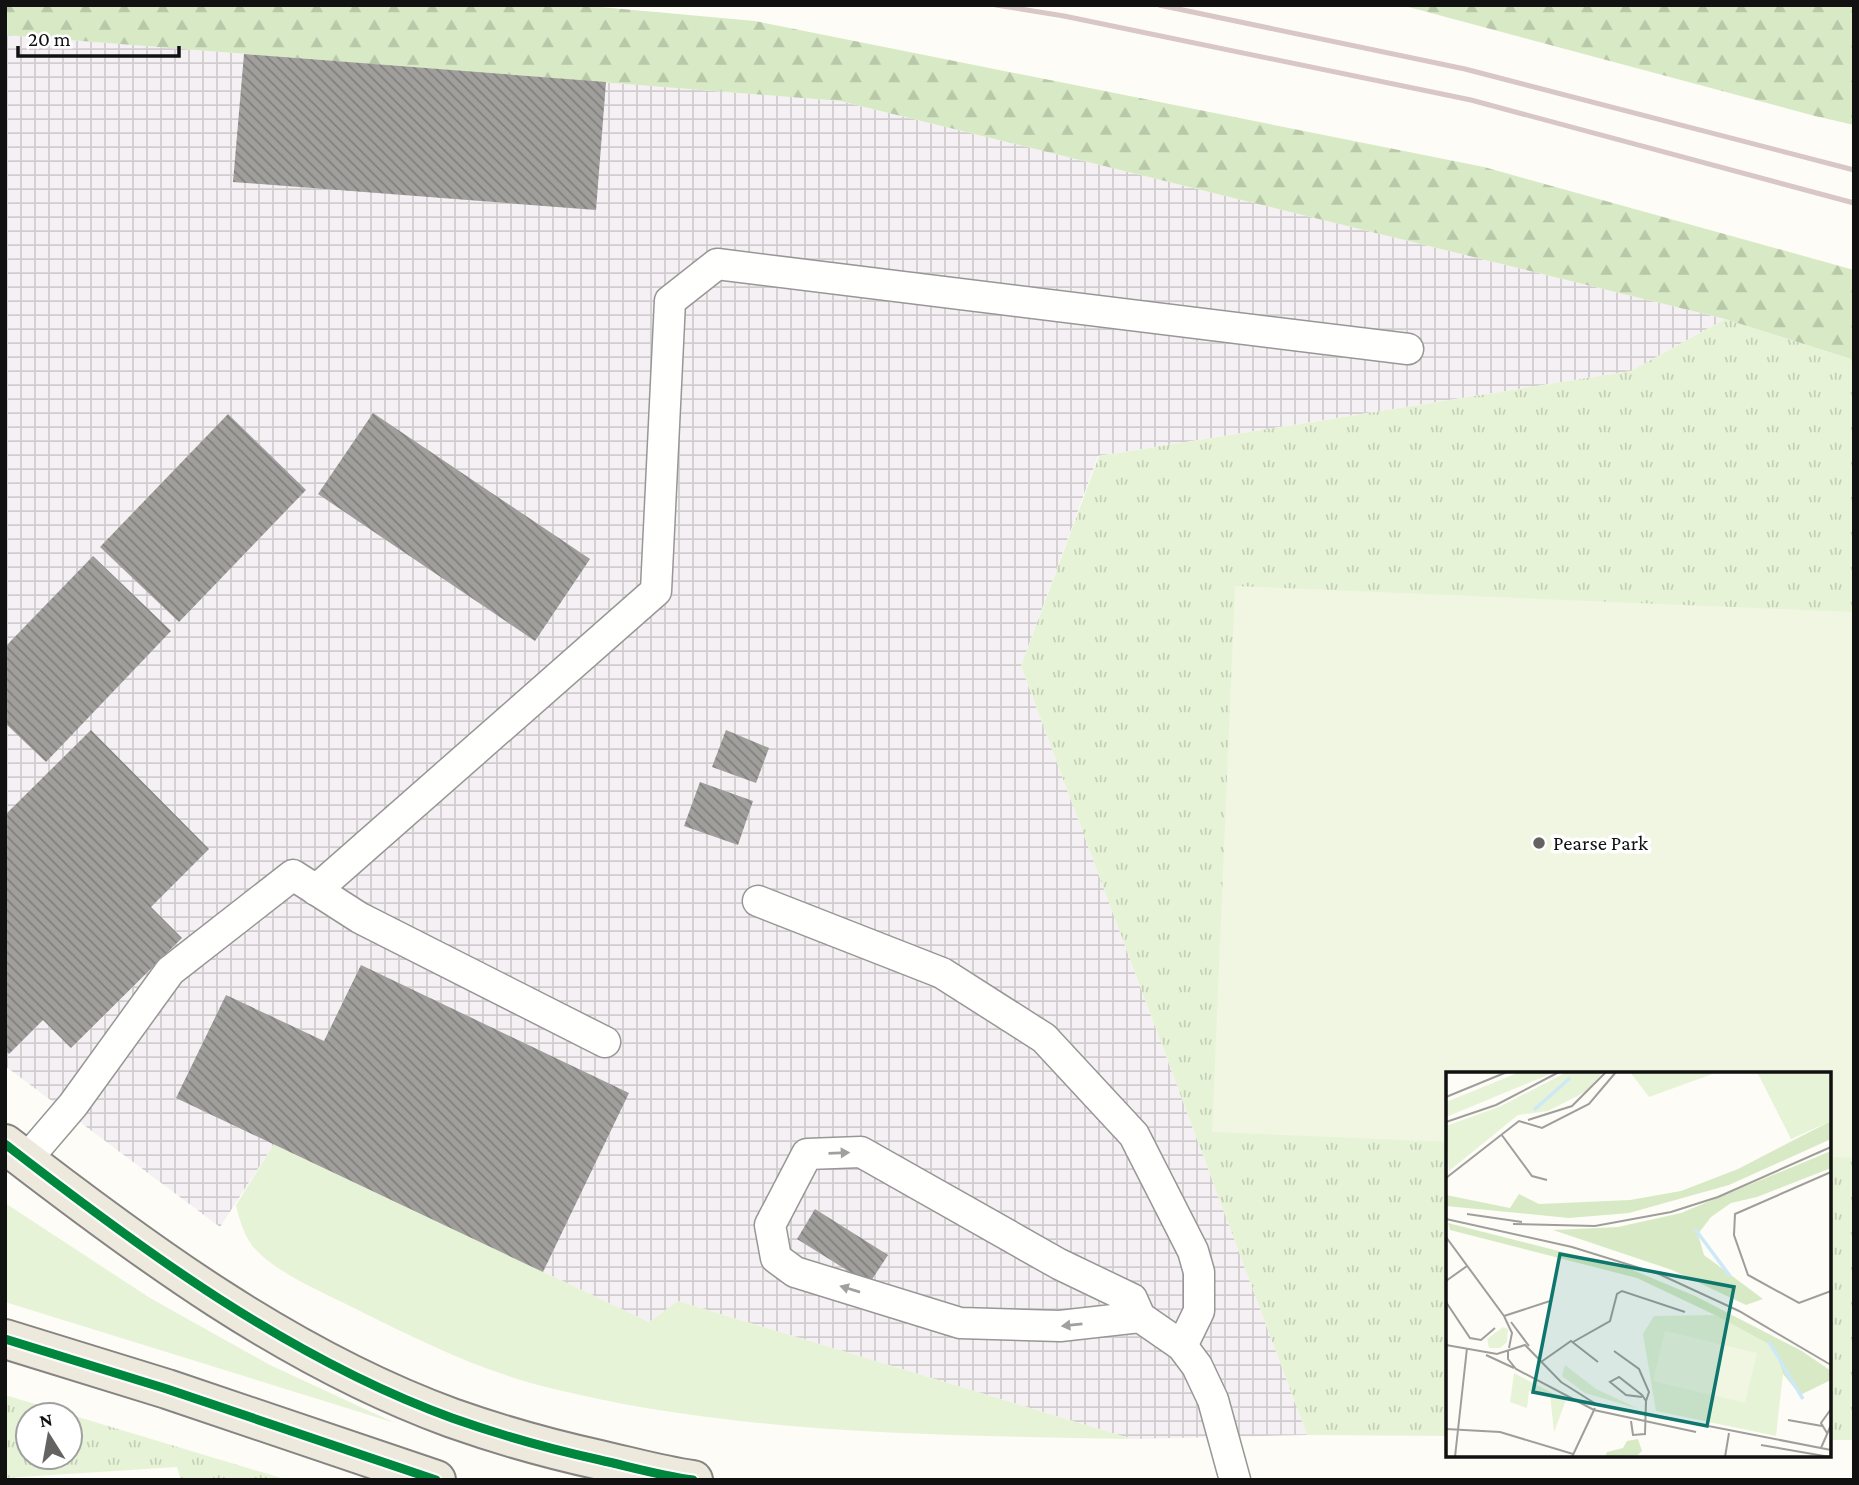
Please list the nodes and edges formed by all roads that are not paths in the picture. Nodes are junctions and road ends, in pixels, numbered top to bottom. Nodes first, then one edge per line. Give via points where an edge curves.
1 (1408, 349) dead end
2 (316, 890) junction
3 (758, 901) dead end
4 (605, 1042) dead end
5 (16, 1152) edge
6 (1140, 1317) junction
7 (5, 1339) edge
8 (1182, 1346) junction
9 (685, 1479) edge
10 (436, 1480) edge
11 (1235, 1480) edge

1 - 2 lane via 717,264 670,301 656,591
2 - 4 lane via 360,918
2 - 5 lane via 293,875 170,971 72,1105
3 - 8 lane via 942,973 1044,1038 1134,1135 1193,1251 1199,1272 1199,1311
5 - 9 main road via 151,1253 265,1326 383,1389 518,1439
6 -> 6 lane via 1060,1326 960,1323 795,1272 776,1258 769,1225 807,1154 861,1152 1059,1264 1132,1298
6 - 8 lane
7 - 10 main road
8 - 11 lane via 1213,1400

